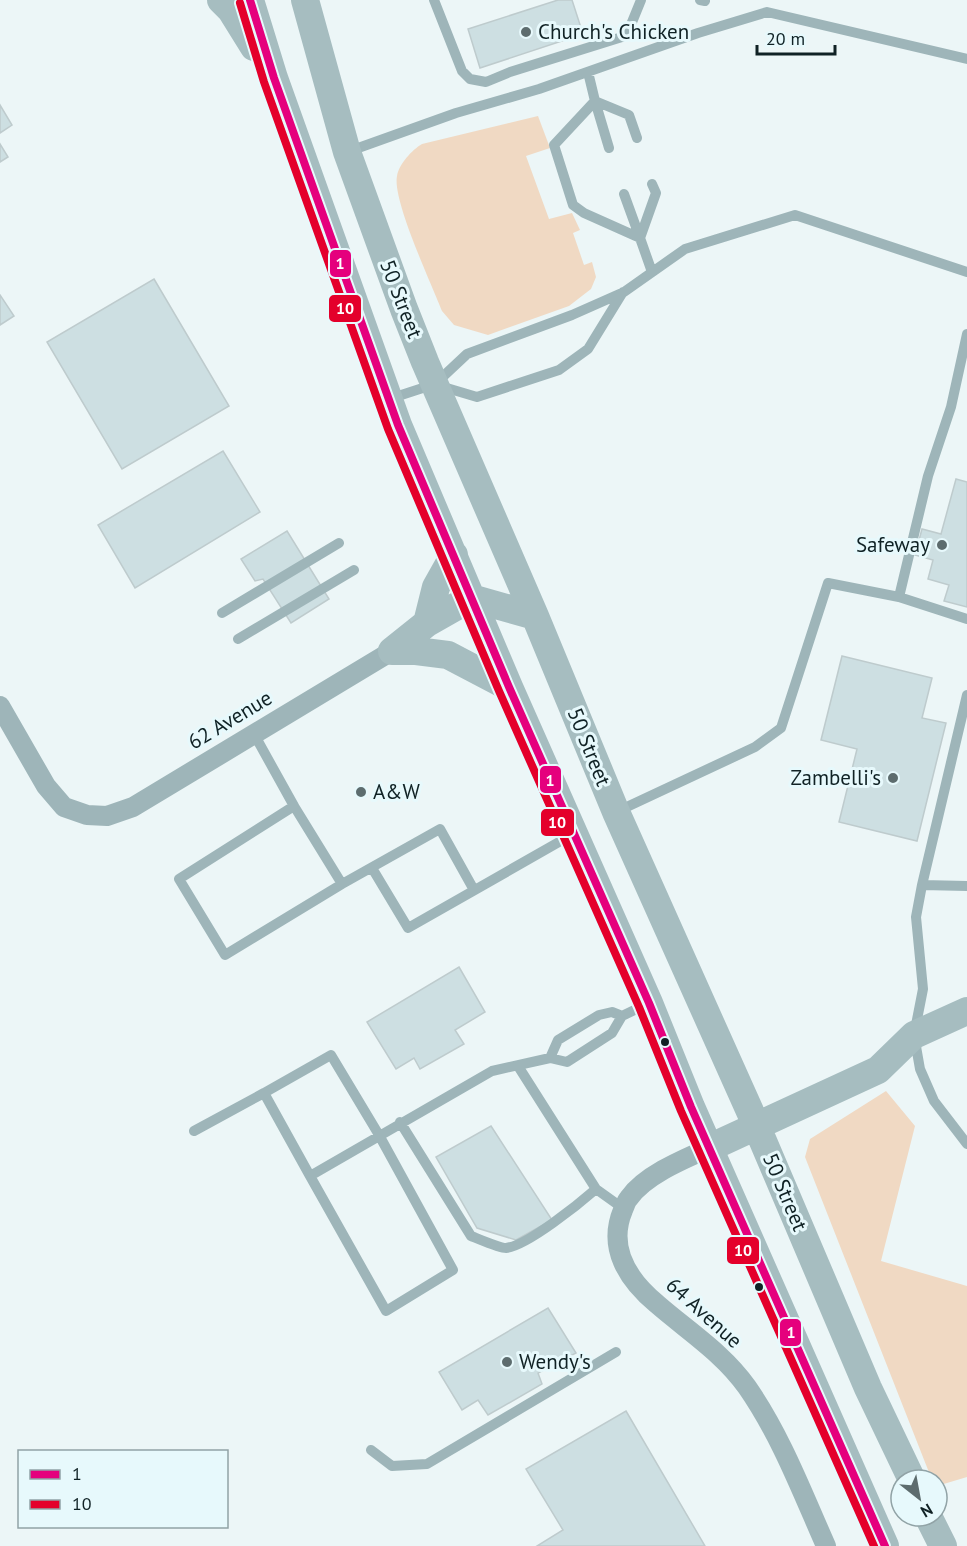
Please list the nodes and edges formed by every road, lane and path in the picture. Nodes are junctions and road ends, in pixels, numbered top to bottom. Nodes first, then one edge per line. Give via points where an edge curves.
1 (221, 0) edge
2 (250, 0) edge
3 (305, 0) edge
4 (434, 0) edge
5 (641, 0) edge
6 (967, 58) edge
7 (588, 72) junction
8 (274, 78) junction
9 (595, 101) junction
10 (637, 138) dead end
11 (609, 148) dead end
12 (347, 152) junction
13 (652, 184) dead end
14 (624, 194) dead end
15 (640, 238) junction
16 (652, 272) junction
17 (967, 272) edge
18 (624, 292) junction
19 (967, 334) edge
20 (435, 384) junction
21 (388, 399) junction
22 (339, 543) dead end
23 (454, 555) junction
24 (354, 570) dead end
25 (899, 597) junction
26 (471, 598) junction
27 (222, 613) dead end
28 (535, 616) junction
29 (967, 619) edge
30 (427, 623) junction
31 (238, 639) dead end
32 (392, 651) junction
33 (509, 687) junction
34 (967, 695) edge
35 (0, 706) edge
36 (254, 734) junction
37 (294, 806) junction
38 (616, 812) junction
39 (574, 834) junction
40 (372, 868) junction
41 (342, 884) junction
42 (922, 885) junction
43 (967, 886) edge
44 (474, 890) junction
45 (649, 1003) junction
46 (967, 1011) edge
47 (622, 1016) junction
48 (914, 1035) junction
49 (550, 1058) junction
50 (518, 1066) junction
51 (264, 1093) junction
52 (400, 1122) junction
53 (757, 1127) junction
54 (194, 1131) dead end
55 (379, 1135) junction
56 (967, 1144) edge
57 (710, 1148) junction
58 (310, 1176) junction
59 (596, 1189) junction
60 (624, 1209) junction
61 (616, 1352) dead end
62 (371, 1450) dead end
63 (906, 1468) edge
64 (934, 1528) edge
65 (826, 1546) edge
66 (885, 1546) edge
67 (943, 1546) edge

1 - 8 main road
2 - 8 main road
3 - 12 main road, 50 Street
4 - 5 lane via 462,71 470,79 486,82 622,38
6 - 7 lane via 767,12
7 - 9 lane
7 - 12 lane
8 - 21 main road
9 - 10 lane via 629,115
9 - 11 lane
9 - 15 lane via 554,145 573,205
12 - 20 main road, 50 Street
13 - 15 lane via 656,193
14 - 15 lane
15 - 16 lane
16 - 17 lane via 685,249 795,215
16 - 18 lane
18 - 20 lane via 467,354
18 - 20 lane via 588,348 559,370 477,397
19 - 25 lane
20 - 21 lane
20 - 28 main road, 50 Street
21 - 23 main road
22 - 27 lane
23 - 26 main road
23 - 30 main road via 436,587
24 - 31 lane
25 - 29 lane
25 - 38 lane via 828,583 781,728 756,747
26 - 28 main road
26 - 30 main road
26 - 33 main road
28 - 38 main road, 50 Street
30 - 32 main road
32 - 33 main road via 448,655
32 - 36 street, 62 Avenue
33 - 39 main road
34 - 42 lane
35 - 36 street, 62 Avenue via 46,786 64,807 87,815 107,816 133,807
36 - 37 lane
37 - 41 lane
37 - 41 lane via 179,879 225,955
38 - 53 main road, 50 Street
39 - 44 lane
39 - 45 main road
40 - 41 lane
40 - 44 lane via 408,928
40 - 44 lane via 440,829
42 - 43 lane
42 - 48 lane via 916,917 923,989
45 - 47 lane
45 - 57 main road
46 - 48 main road
47 - 49 lane via 612,1033 567,1062
47 - 49 lane via 612,1012 598,1015 558,1040
48 - 53 main road via 878,1070
48 - 56 lane via 920,1070 934,1101
49 - 50 lane
50 - 52 lane via 492,1071
50 - 59 lane
51 - 54 lane
51 - 55 lane via 331,1055
51 - 58 lane
52 - 55 lane
52 - 59 lane via 471,1236 506,1248 564,1216
53 - 57 main road
53 - 63 main road, 50 Street
55 - 58 lane
55 - 58 lane via 453,1270 386,1311
57 - 60 street, 64 Avenue via 647,1181 628,1198
57 - 66 main road
59 - 60 lane
60 - 65 street, 64 Avenue via 618,1221 616,1247 626,1267 637,1285 716,1353 746,1386 787,1457
61 - 62 lane via 426,1464 392,1466
64 - 67 main road

